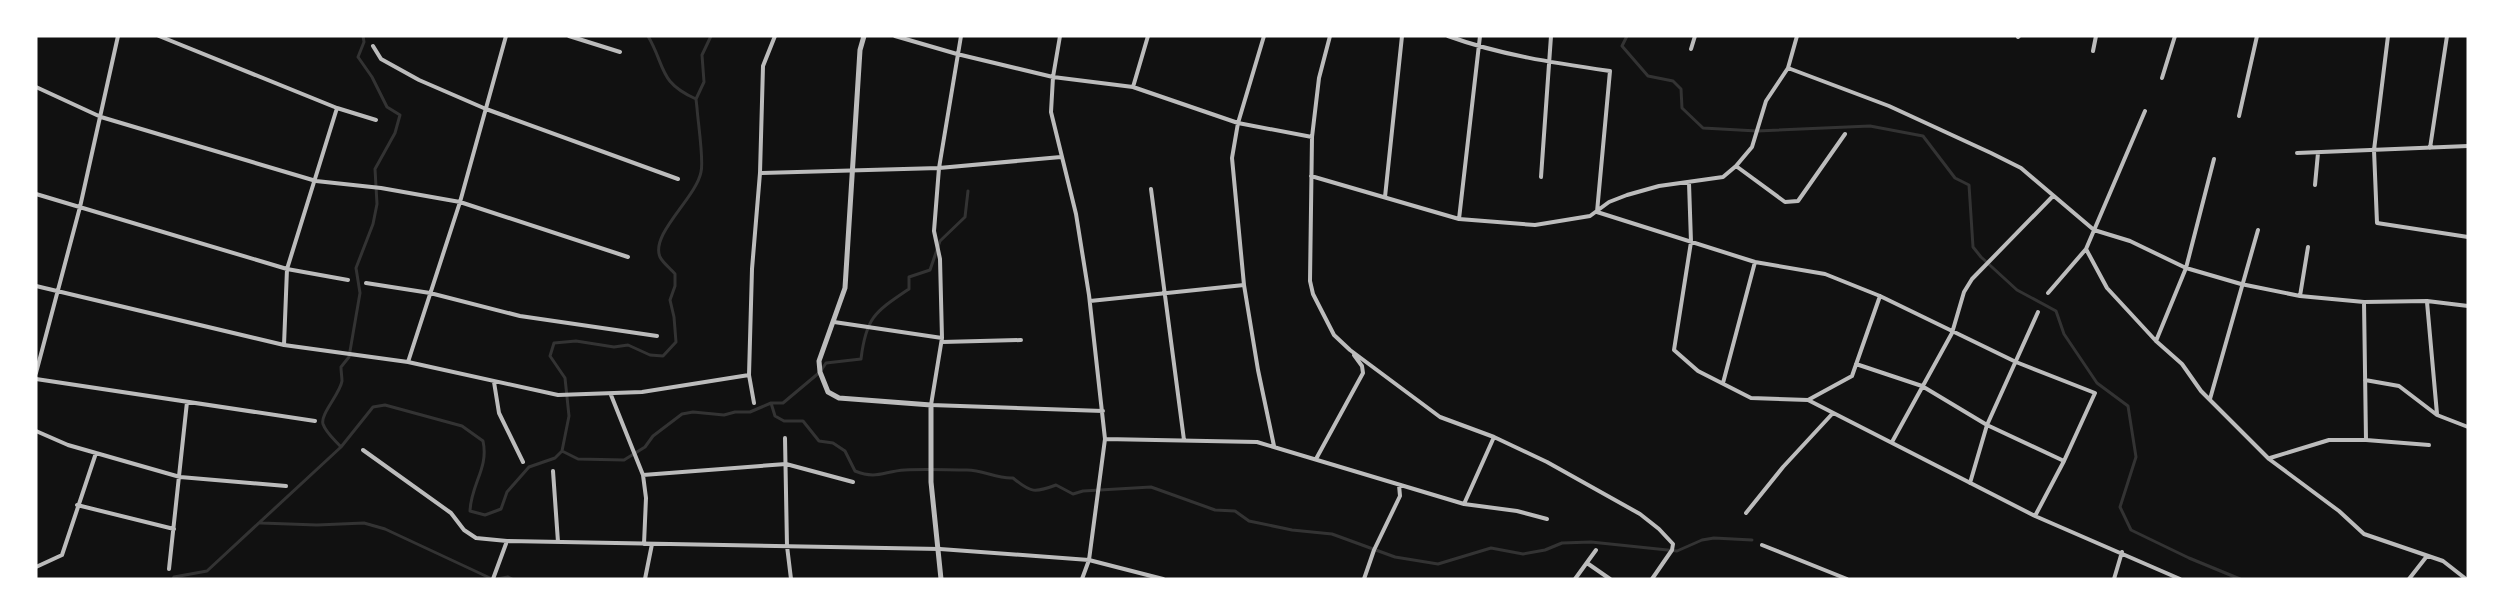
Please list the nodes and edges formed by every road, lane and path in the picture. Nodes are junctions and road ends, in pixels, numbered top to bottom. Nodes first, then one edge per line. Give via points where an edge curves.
1 (118, 36) edge
2 (159, 36) edge
3 (506, 36) edge
4 (569, 36) edge
5 (775, 36) edge
6 (864, 36) edge
7 (895, 36) edge
8 (961, 36) edge
9 (1060, 36) edge
10 (1148, 36) edge
11 (1264, 36) edge
12 (1330, 36) edge
13 (1402, 36) edge
14 (1448, 36) edge
15 (1480, 36) edge
16 (1551, 36) edge
17 (1695, 36) edge
18 (1797, 36) edge
19 (2096, 36) edge
20 (2175, 36) edge
21 (2257, 36) edge
22 (2388, 36) edge
23 (2446, 36) edge
24 (373, 46) dead end
25 (1478, 47) junction
26 (1691, 49) dead end
27 (2093, 51) dead end
28 (620, 52) dead end
29 (957, 54) junction
30 (1551, 63) junction
31 (1788, 68) junction
32 (1053, 77) junction
33 (2162, 78) dead end
34 (36, 87) edge
35 (1133, 87) junction
36 (337, 108) junction
37 (486, 109) junction
38 (2145, 111) dead end
39 (2239, 116) dead end
40 (101, 117) junction
41 (376, 120) dead end
42 (1238, 123) junction
43 (1845, 134) dead end
44 (1312, 136) junction
45 (2468, 146) edge
46 (2430, 148) junction
47 (2374, 150) junction
48 (2297, 153) dead end
49 (2318, 153) junction
50 (1061, 157) junction
51 (2214, 159) dead end
52 (1737, 166) junction
53 (939, 168) junction
54 (851, 169) junction
55 (760, 173) junction
56 (1311, 176) junction
57 (1541, 177) dead end
58 (678, 179) dead end
59 (316, 181) junction
60 (1689, 183) junction
61 (2315, 185) dead end
62 (1151, 189) dead end
63 (36, 194) edge
64 (2053, 196) junction
65 (1385, 197) junction
66 (460, 202) junction
67 (80, 207) junction
68 (1597, 212) junction
69 (1459, 219) junction
70 (2094, 230) junction
71 (2258, 230) dead end
72 (2468, 237) edge
73 (1691, 242) junction
74 (2308, 247) dead end
75 (2086, 249) junction
76 (628, 257) dead end
77 (1755, 262) junction
78 (287, 268) junction
79 (2186, 268) junction
80 (348, 280) dead end
81 (366, 283) dead end
82 (2241, 284) junction
83 (1244, 285) junction
84 (36, 286) edge
85 (58, 292) junction
86 (430, 293) junction
87 (2048, 293) dead end
88 (1165, 295) junction
89 (1880, 296) junction
90 (2300, 296) junction
91 (1090, 301) junction
92 (2364, 302) junction
93 (2427, 302) junction
94 (2468, 306) edge
95 (2038, 312) dead end
96 (834, 322) junction
97 (1952, 333) junction
98 (657, 336) dead end
99 (942, 340) junction
100 (1021, 340) dead end
101 (2156, 341) junction
102 (284, 345) junction
103 (1350, 350) junction
104 (408, 362) junction
105 (2016, 362) junction
106 (1856, 364) junction
107 (36, 373) edge
108 (749, 375) junction
109 (36, 379) edge
110 (2365, 380) junction
111 (494, 382) junction
112 (1723, 383) junction
113 (1922, 386) junction
114 (611, 395) junction
115 (1808, 400) junction
116 (2210, 400) junction
117 (187, 402) junction
118 (754, 403) dead end
119 (931, 405) junction
120 (1103, 411) junction
121 (1833, 413) junction
122 (2438, 415) junction
123 (315, 421) dead end
124 (1987, 425) junction
125 (2468, 427) edge
126 (36, 431) edge
127 (1494, 437) junction
128 (785, 438) dead end
129 (1106, 439) junction
130 (1184, 440) junction
131 (2366, 440) junction
132 (1892, 442) junction
133 (2429, 445) dead end
134 (1274, 446) junction
135 (363, 450) dead end
136 (96, 453) junction
137 (1316, 459) junction
138 (2269, 459) junction
139 (2064, 461) junction
140 (523, 462) dead end
141 (786, 464) junction
142 (553, 471) dead end
143 (643, 475) junction
144 (180, 477) junction
145 (853, 482) dead end
146 (1970, 483) junction
147 (1399, 485) junction
148 (286, 486) dead end
149 (1464, 504) junction
150 (77, 505) junction
151 (1746, 513) dead end
152 (2035, 516) junction
153 (1547, 519) dead end
154 (174, 529) junction
155 (507, 541) junction
156 (558, 542) junction
157 (644, 544) junction
158 (652, 544) junction
159 (1762, 545) dead end
160 (788, 546) junction
161 (939, 549) junction
162 (1596, 550) dead end
163 (2122, 552) junction
164 (2427, 556) junction
165 (1089, 560) junction
166 (1587, 563) junction
167 (36, 567) edge
168 (169, 568) dead end
169 (493, 579) edge
170 (645, 579) edge
171 (791, 579) edge
172 (941, 579) edge
173 (1082, 579) edge
174 (1163, 579) edge
175 (1364, 579) edge
176 (1575, 579) edge
177 (1610, 579) edge
178 (1652, 579) edge
179 (1847, 579) edge
180 (2114, 579) edge
181 (2180, 579) edge
182 (2409, 579) edge
183 (2466, 579) edge

1 - 40 street
2 - 36 street
3 - 37 street
4 - 28 street
5 - 55 street via 763,66
6 - 54 street
7 - 29 street
8 - 29 street
9 - 32 street
10 - 35 street
11 - 42 street
12 - 44 street via 1319,78
13 - 65 street
14 - 25 street
15 - 25 street
16 - 30 street
17 - 26 street
18 - 31 street
19 - 27 street
20 - 33 street
21 - 39 street
22 - 47 street
23 - 46 street
24 - 37 street via 381,59
25 - 30 street
25 - 69 street
29 - 32 street
29 - 53 street
30 - 57 street
30 - 68 street via 1610,71
31 - 52 street via 1766,101 1752,147
31 - 64 street via 1889,106 1991,153 2021,168
32 - 35 street
32 - 50 street via 1051,112
34 - 40 street
35 - 42 street
36 - 41 street
36 - 59 street
37 - 58 street
37 - 66 street
38 - 70 street
40 - 59 street
40 - 67 street
42 - 44 street
42 - 83 street via 1232,158
43 - 52 street via 1798,201 1785,202
44 - 56 street
45 - 46 street
46 - 47 street
47 - 49 street
47 - 72 street via 2377,223
48 - 49 street
49 - 61 street
50 - 53 street
50 - 91 street via 1076,214
51 - 79 street
52 - 60 street via 1723,177
53 - 54 street
53 - 99 street via 934,231 940,259
54 - 55 street
54 - 96 street via 845,288
55 - 108 street
56 - 65 street
56 - 103 street via 1310,281 1334,334
59 - 66 street
59 - 78 street
60 - 68 street via 1627,195
60 - 73 street
62 - 88 street
63 - 67 street
64 - 70 street
64 - 97 street via 1971,279
65 - 69 street
66 - 76 street
66 - 86 street
67 - 78 street
67 - 85 street
68 - 69 street via 1535,225
68 - 73 street
70 - 75 street
70 - 79 street via 2130,240
71 - 82 street
73 - 77 street
73 - 112 street via 1674,350 1698,371
74 - 90 street
75 - 87 street
75 - 101 street via 2107,288
77 - 89 street via 1825,274
77 - 112 street
78 - 80 street
78 - 102 street
79 - 82 street
79 - 101 street
81 - 86 street
82 - 90 street
82 - 116 street
83 - 88 street
83 - 134 street
84 - 85 street
85 - 102 street
85 - 107 street
86 - 98 street via 520,316
86 - 104 street
88 - 91 street
88 - 130 street
89 - 97 street
89 - 106 street
90 - 92 street
91 - 120 street
92 - 93 street
92 - 110 street
93 - 94 street
93 - 122 street
95 - 105 street
96 - 99 street
96 - 119 street via 819,361 828,392 839,398
97 - 105 street
97 - 113 street
99 - 100 street
99 - 119 street
101 - 116 street via 2182,364
102 - 104 street
103 - 127 street via 1440,417
103 - 137 street via 1362,366 1362,373
104 - 111 street
105 - 124 street
105 - 139 street via 2095,393
106 - 113 street
106 - 115 street via 1852,376
108 - 114 street
108 - 118 street
109 - 117 street
110 - 122 street via 2399,386
110 - 131 street
111 - 114 street via 558,395
111 - 140 street via 499,413
112 - 115 street via 1751,398
113 - 124 street
113 - 132 street
114 - 143 street
115 - 121 street
116 - 138 street
117 - 123 street
117 - 144 street
119 - 120 street
119 - 161 street via 931,467
120 - 129 street
121 - 132 street
121 - 151 street
122 - 125 street
124 - 139 street
124 - 146 street
126 - 136 street
127 - 149 street
127 - 178 street via 1619,502 1659,529 1670,539 1672,550
128 - 141 street
129 - 130 street
129 - 165 street
130 - 134 street
131 - 133 street
131 - 138 street via 2329,440
132 - 146 street
134 - 137 street
135 - 155 street via 451,513 476,538
136 - 144 street
136 - 150 street
137 - 147 street
138 - 164 street via 2364,534
139 - 152 street
141 - 143 street
141 - 145 street
141 - 160 street
142 - 156 street
143 - 157 street
144 - 148 street
144 - 154 street
146 - 152 street
147 - 149 street
147 - 175 street via 1400,496
149 - 153 street
150 - 154 street
150 - 167 street via 62,555
152 - 163 street
154 - 168 street
155 - 156 street
155 - 169 street
156 - 157 street
157 - 158 street
158 - 160 street
158 - 170 street
159 - 179 street
160 - 161 street
160 - 171 street
161 - 165 street
161 - 172 street
162 - 166 street
163 - 180 street
163 - 181 street
164 - 182 street
164 - 183 street via 2443,561
165 - 173 street
165 - 174 street
166 - 176 street
166 - 177 street

